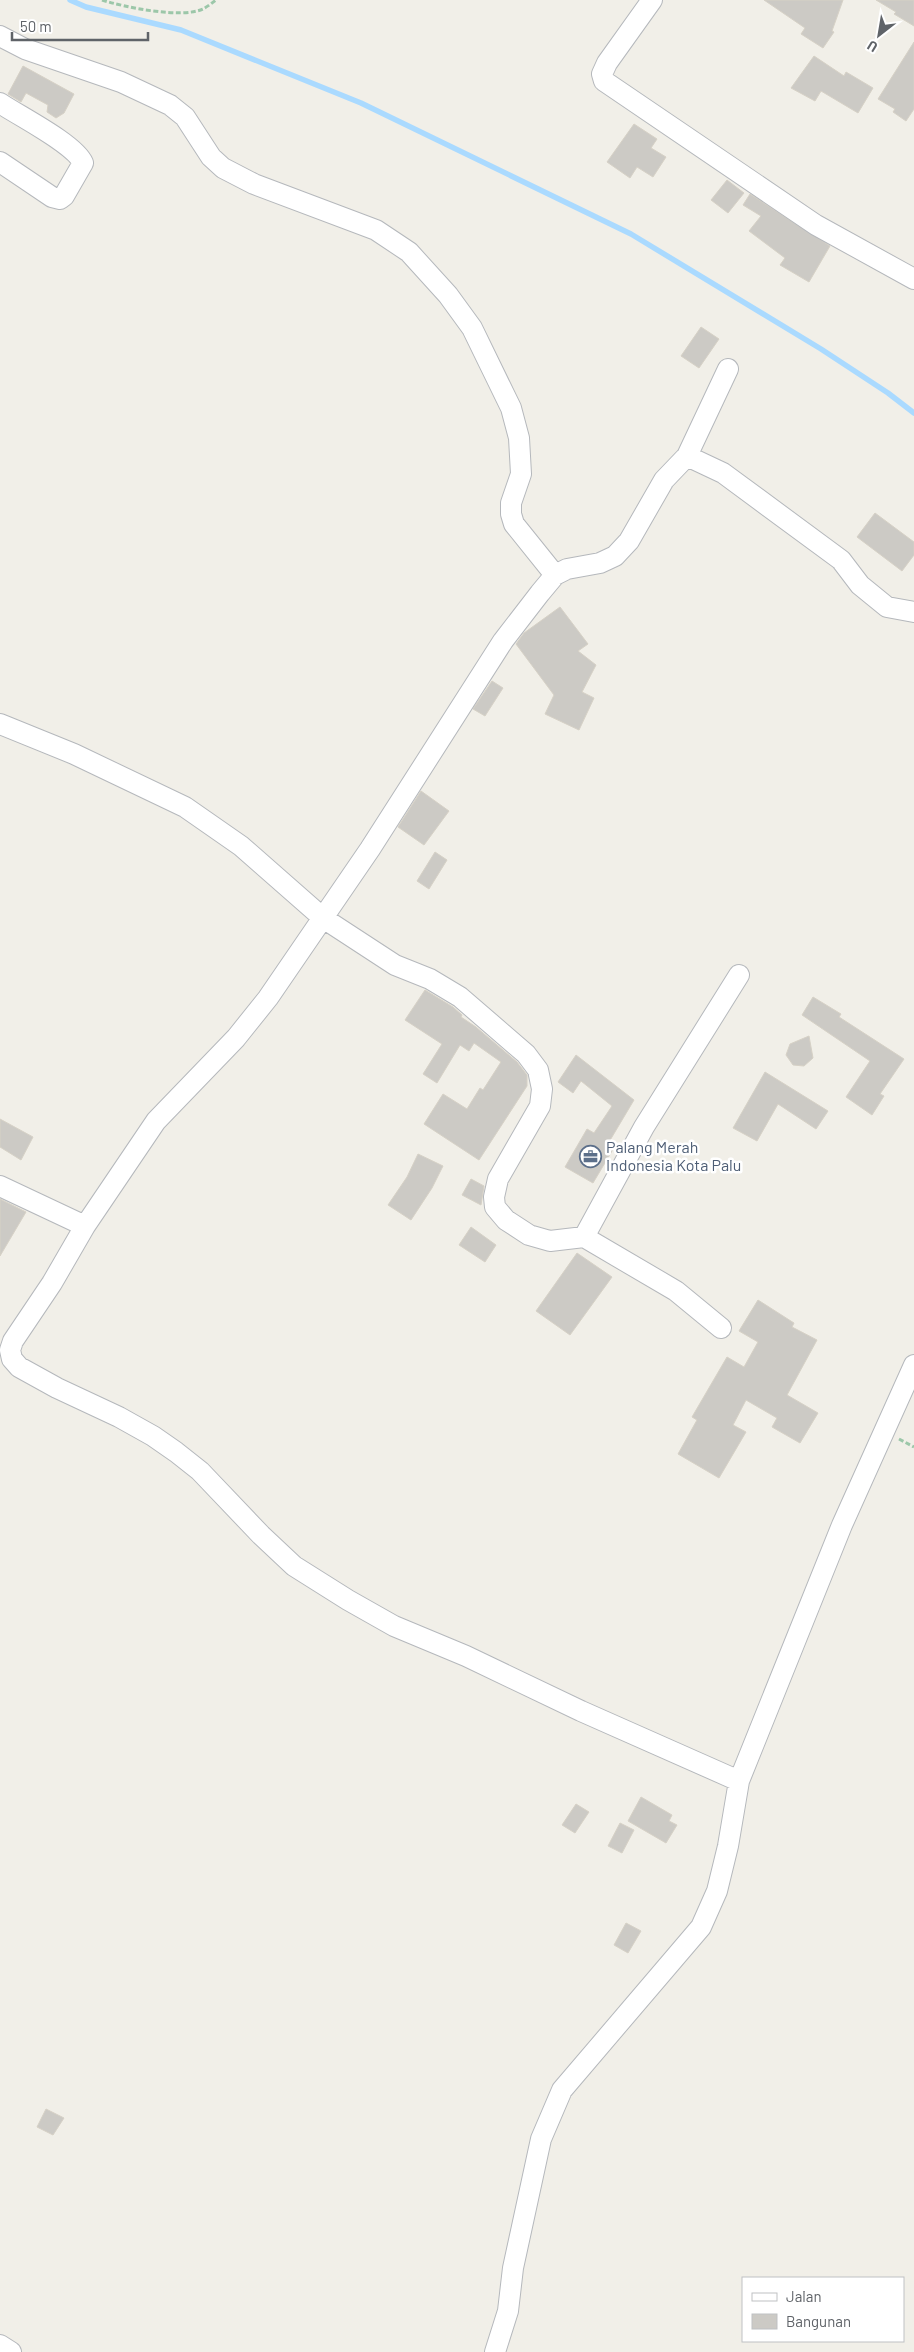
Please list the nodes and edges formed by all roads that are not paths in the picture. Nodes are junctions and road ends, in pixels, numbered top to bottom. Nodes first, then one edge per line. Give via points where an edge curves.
1 (652, 0) edge
2 (0, 36) edge
3 (0, 104) edge
4 (0, 162) edge
5 (914, 279) edge
6 (728, 369) dead end
7 (687, 456) junction
8 (555, 575) junction
9 (914, 612) edge
10 (0, 724) edge
11 (323, 918) junction
12 (739, 975) dead end
13 (0, 1186) edge
14 (85, 1226) junction
15 (584, 1237) junction
16 (721, 1328) dead end
17 (914, 1365) edge
18 (739, 1780) junction
19 (0, 2346) edge
20 (11, 2352) edge
21 (495, 2352) edge

1 - 5 street via 607,63 602,74 604,82 816,225
2 - 8 street via 25,49 121,82 170,106 185,117 211,157 223,168 254,184 376,230 410,252 472,328 511,408 519,438 521,474 511,514 514,524
3 - 4 street via 66,145 83,163 60,199
6 - 7 street
7 - 8 street via 664,480 629,541 615,556
7 - 9 street via 723,474 841,560 860,586 888,607
8 - 11 street via 504,641
10 - 11 street via 74,754 185,807 241,846
11 - 14 street via 247,1025 156,1121
11 - 15 street via 395,965 430,979 460,997 526,1054 538,1070 542,1089 540,1106 498,1179 495,1207 506,1220 529,1235 550,1241
12 - 15 street via 644,1128
13 - 14 street
14 - 18 street via 13,1341 12,1359 19,1367 119,1417 176,1452 200,1471 294,1566 348,1600 394,1626
15 - 16 street via 676,1291
17 - 18 street via 842,1525
18 - 21 street via 718,1891 701,1927 562,2090 550,2113 541,2139 513,2268 508,2311
19 - 20 street

